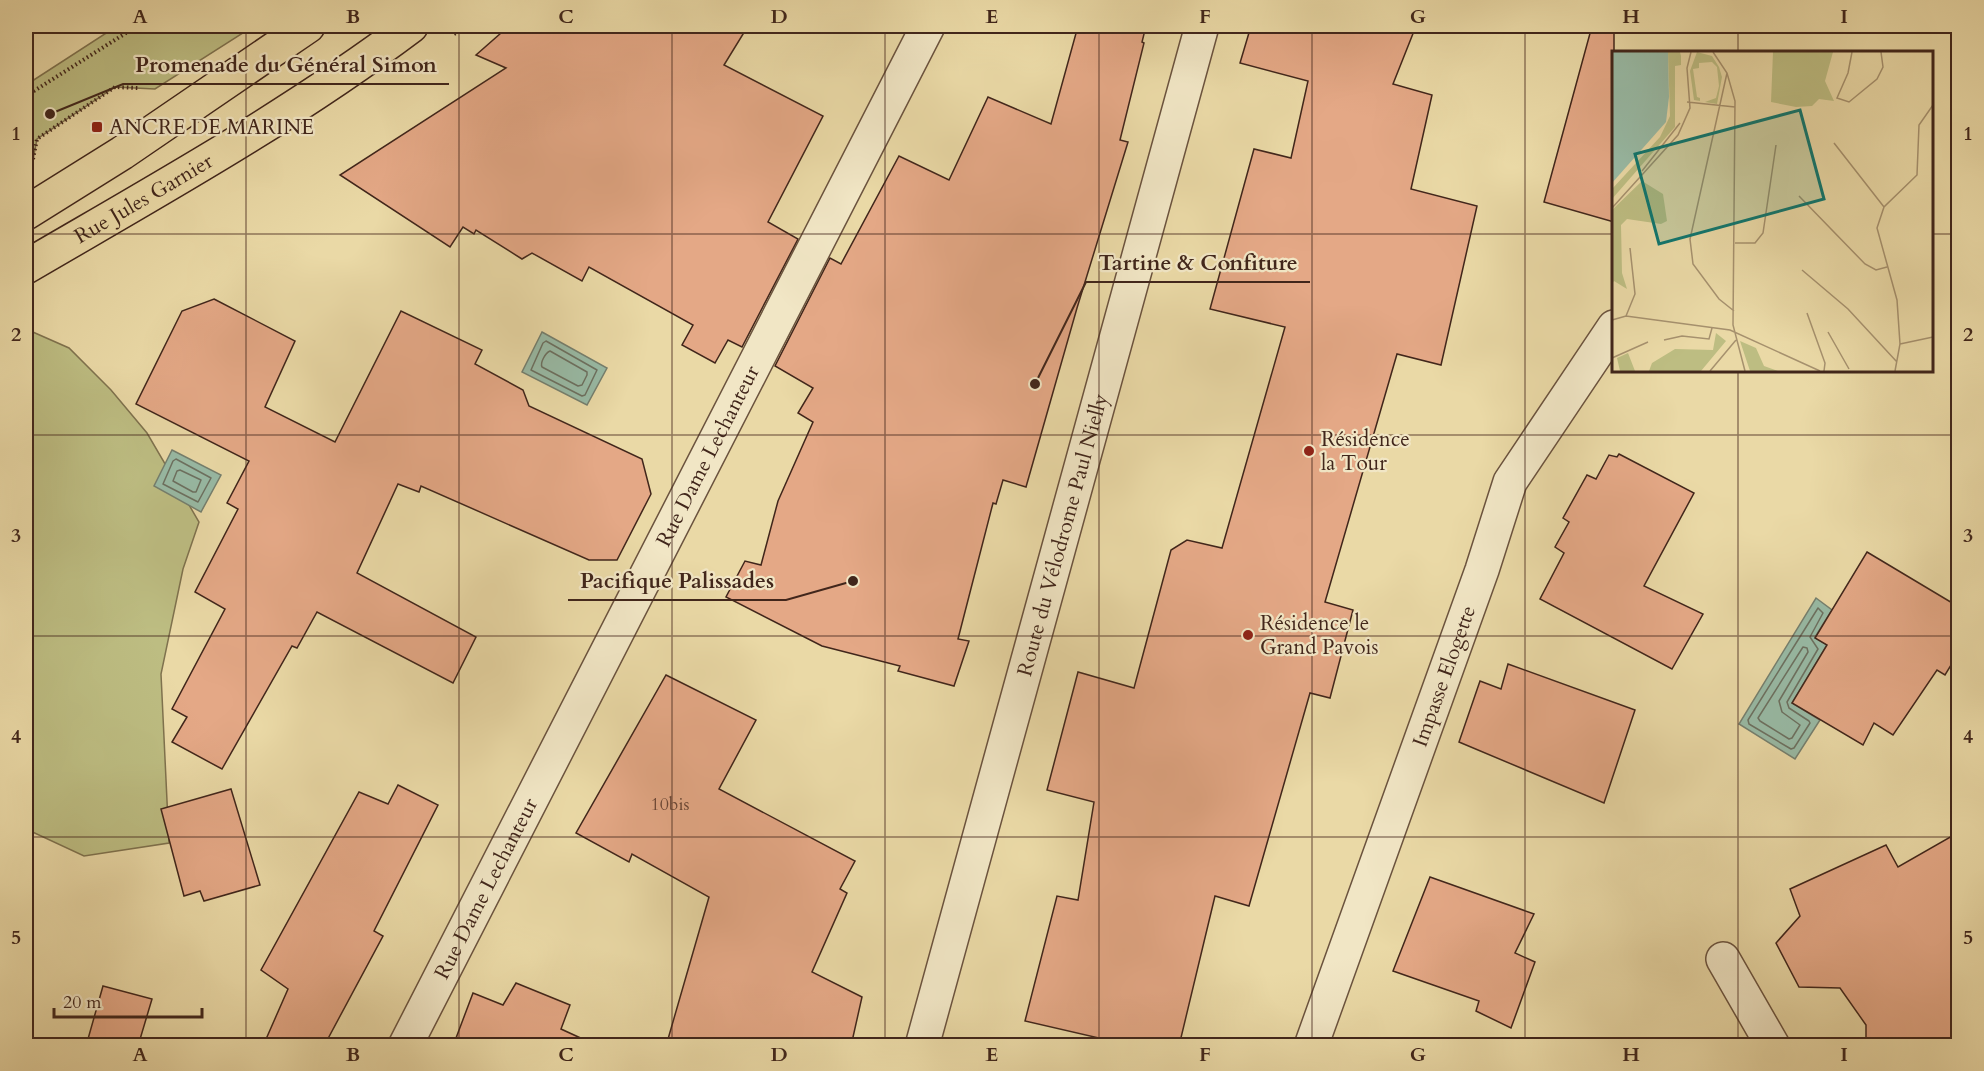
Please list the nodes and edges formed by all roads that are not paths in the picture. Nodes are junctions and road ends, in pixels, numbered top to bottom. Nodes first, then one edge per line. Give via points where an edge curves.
1 (308, 26) edge
2 (411, 26) edge
3 (928, 26) edge
4 (1202, 26) edge
5 (26, 213) edge
6 (26, 267) edge
7 (1612, 330) edge
8 (1723, 959) dead end
9 (405, 1046) edge
10 (922, 1046) edge
11 (1311, 1046) edge
12 (1773, 1046) edge

1 - 5 main road via 122,153
2 - 6 main road, Rue Jules Garnier via 226,149
3 - 9 street, Rue Dame Lechanteur
4 - 10 street, Route du Vélodrome Paul Nielly
7 - 11 street, Impasse Elogette via 1510,482 1478,582
8 - 12 street

